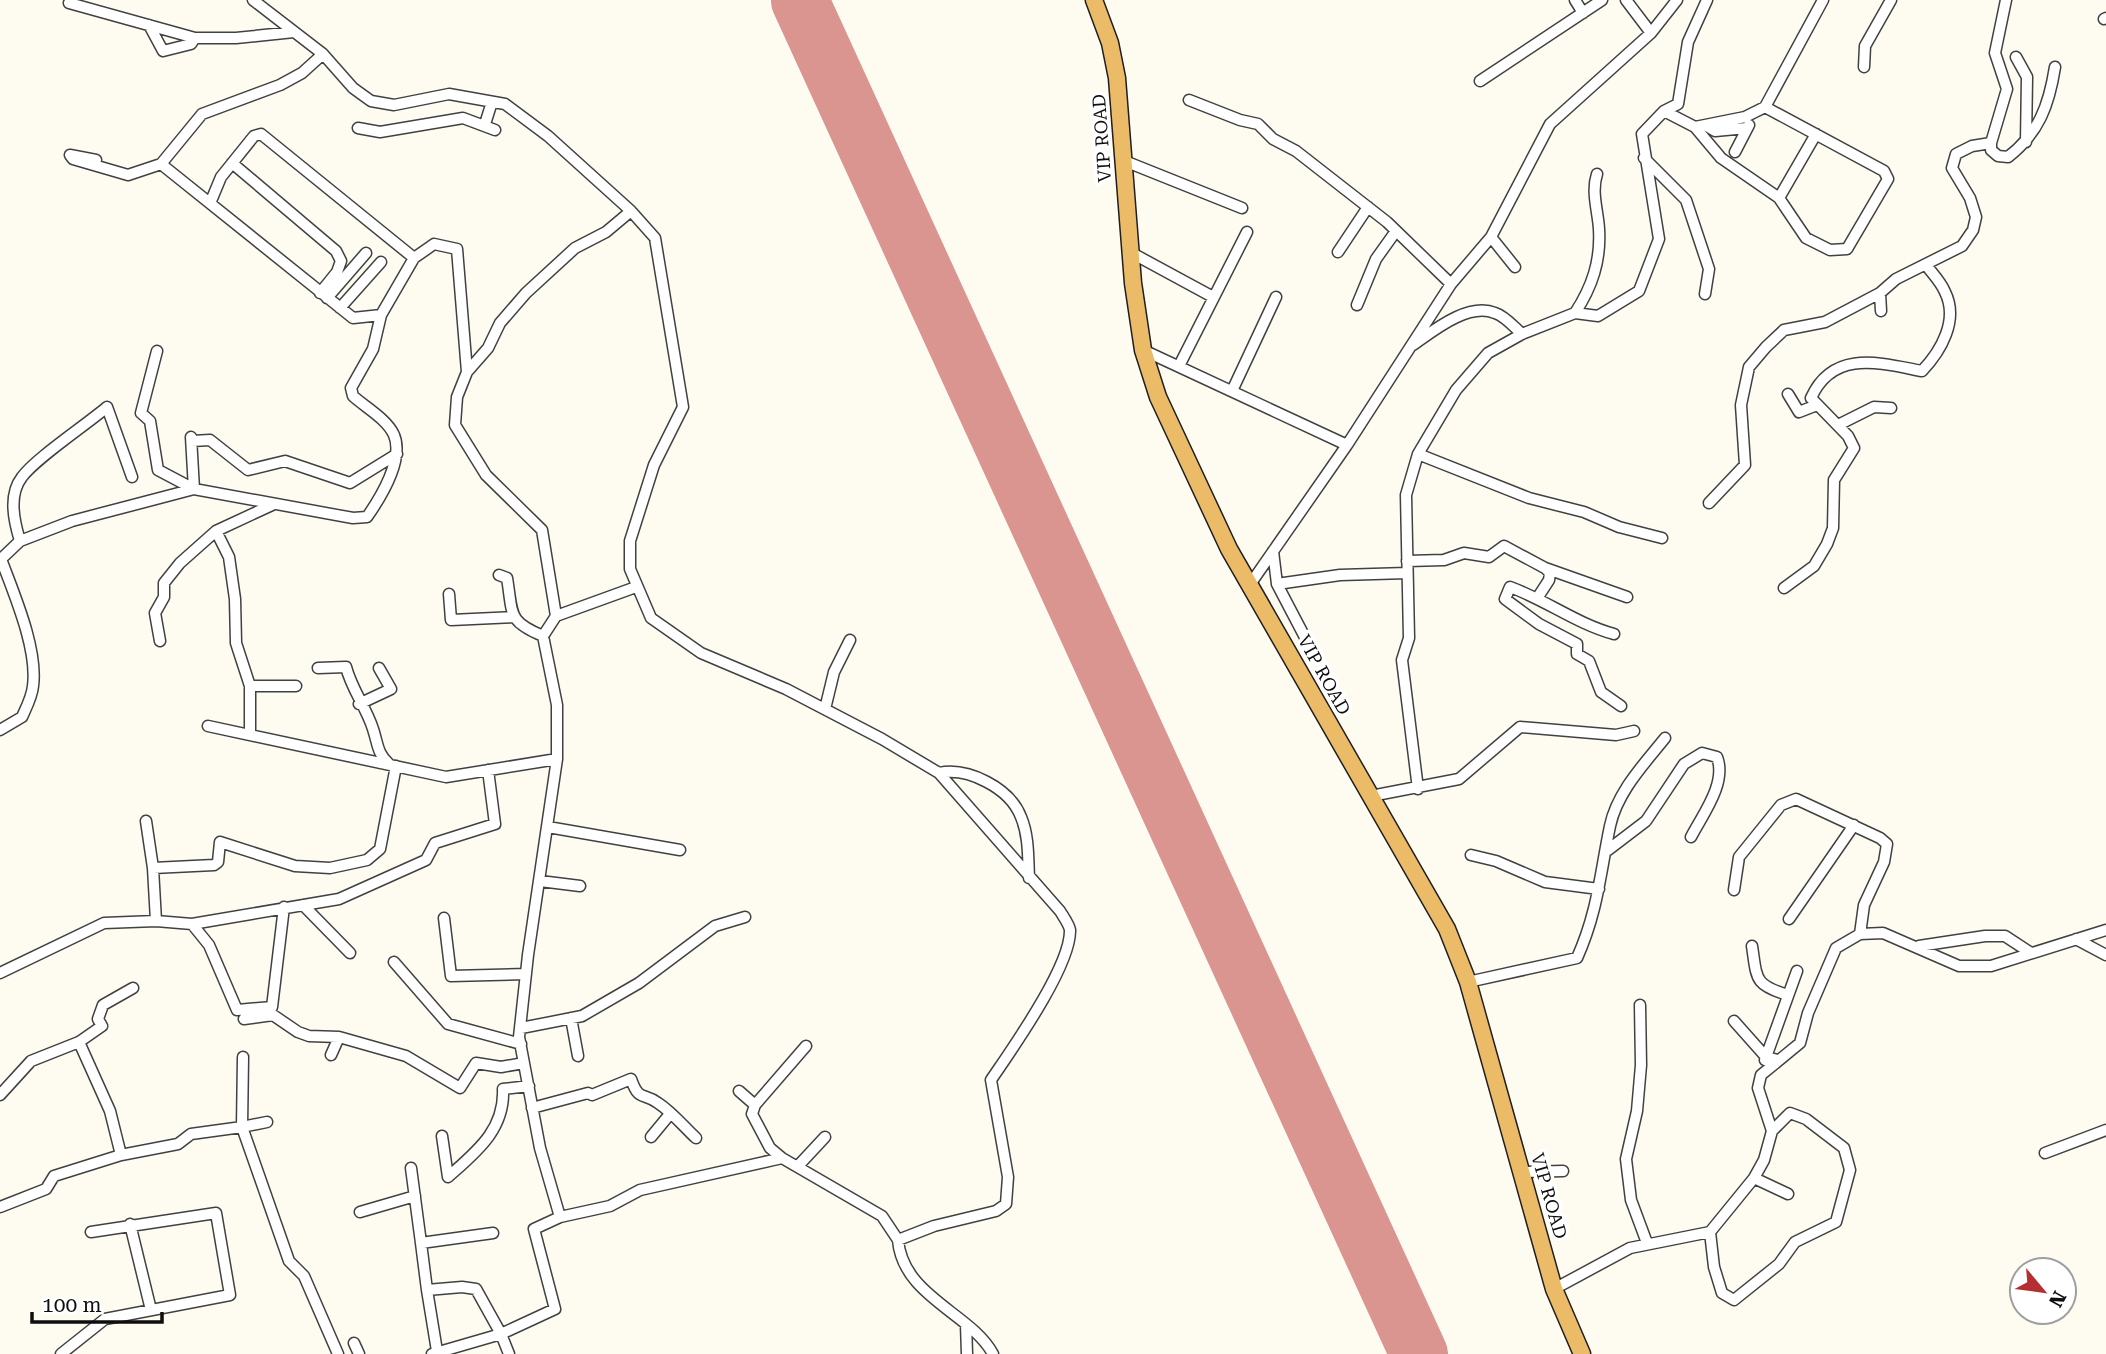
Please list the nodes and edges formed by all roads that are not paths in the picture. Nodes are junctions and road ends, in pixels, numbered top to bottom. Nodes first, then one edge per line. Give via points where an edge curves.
1 (253, 0) edge
2 (1094, 0) edge
3 (1575, 0) edge
4 (1602, 0) edge
5 (1626, 0) edge
6 (1677, 0) edge
7 (1707, 0) edge
8 (1823, 0) edge
9 (1891, 0) edge
10 (2006, 0) edge
11 (69, 4) dead end
12 (1583, 13) junction
13 (149, 25) junction
14 (294, 32) junction
15 (1651, 33) junction
16 (195, 38) junction
17 (323, 54) junction
18 (2016, 57) dead end
19 (1864, 67) dead end
20 (2055, 67) dead end
21 (1480, 81) dead end
22 (1189, 100) dead end
23 (492, 102) junction
24 (1765, 107) junction
25 (1664, 111) junction
26 (485, 124) junction
27 (1700, 126) junction
28 (358, 128) dead end
29 (495, 130) dead end
30 (1816, 134) junction
31 (2026, 142) junction
32 (1991, 143) junction
33 (1735, 152) dead end
34 (1644, 158) junction
35 (96, 160) dead end
36 (1122, 160) junction
37 (232, 163) junction
38 (161, 164) junction
39 (1598, 174) dead end
40 (1779, 198) junction
41 (211, 201) junction
42 (1368, 207) junction
43 (1242, 208) dead end
44 (631, 211) junction
45 (1396, 230) junction
46 (1247, 232) dead end
47 (1491, 237) junction
48 (1130, 252) junction
49 (1338, 252) dead end
50 (366, 253) dead end
51 (414, 258) junction
52 (381, 262) dead end
53 (1926, 265) junction
54 (1515, 267) dead end
55 (1451, 284) junction
56 (1880, 293) junction
57 (1705, 294) dead end
58 (323, 295) junction
59 (1213, 297) junction
60 (1276, 297) dead end
61 (1357, 305) dead end
62 (340, 307) junction
63 (1881, 311) dead end
64 (1574, 313) junction
65 (381, 315) junction
66 (1522, 334) junction
67 (1409, 349) junction
68 (1143, 350) junction
69 (157, 351) dead end
70 (1179, 366) junction
71 (467, 372) junction
72 (1232, 391) junction
73 (1788, 394) dead end
74 (1817, 404) junction
75 (1891, 408) dead end
76 (1838, 425) junction
77 (1347, 445) junction
78 (397, 454) junction
79 (1418, 454) junction
80 (132, 477) dead end
81 (194, 489) junction
82 (1709, 503) dead end
83 (279, 505) junction
84 (215, 531) junction
85 (1662, 538) dead end
86 (20, 541) junction
87 (1273, 551) junction
88 (0, 559) edge
89 (1407, 561) junction
90 (1545, 568) junction
91 (1407, 573) junction
92 (499, 575) dead end
93 (1251, 583) junction
94 (1277, 584) junction
95 (636, 587) junction
96 (1784, 588) dead end
97 (449, 594) dead end
98 (1538, 597) junction
99 (1627, 597) dead end
100 (556, 616) junction
101 (514, 617) junction
102 (1614, 634) dead end
103 (543, 636) junction
104 (850, 640) dead end
105 (160, 641) dead end
106 (1309, 645) dead end
107 (318, 668) dead end
108 (379, 668) dead end
109 (296, 686) dead end
110 (250, 687) junction
111 (359, 704) junction
112 (1621, 706) dead end
113 (825, 709) junction
114 (208, 726) dead end
115 (0, 730) edge
116 (1634, 730) dead end
117 (250, 735) junction
118 (1665, 738) dead end
119 (557, 759) junction
120 (393, 765) junction
121 (488, 770) junction
122 (939, 773) junction
123 (1418, 789) junction
124 (1371, 796) junction
125 (146, 821) dead end
126 (1854, 825) junction
127 (548, 827) junction
128 (1691, 837) dead end
129 (680, 849) dead end
130 (1608, 849) junction
131 (1471, 855) dead end
132 (153, 868) junction
133 (1029, 878) junction
134 (540, 881) junction
135 (580, 886) dead end
136 (1599, 888) junction
137 (1734, 891) dead end
138 (303, 905) junction
139 (284, 907) junction
140 (745, 917) dead end
141 (444, 918) dead end
142 (1789, 919) dead end
143 (156, 921) junction
144 (192, 924) junction
145 (2106, 930) edge
146 (1860, 934) junction
147 (2076, 939) junction
148 (1752, 946) dead end
149 (1917, 946) junction
150 (350, 953) dead end
151 (2031, 953) junction
152 (2106, 955) edge
153 (394, 962) dead end
154 (1797, 971) dead end
155 (0, 973) edge
156 (526, 974) junction
157 (1468, 982) junction
158 (133, 988) dead end
159 (1788, 995) junction
160 (1640, 1005) dead end
161 (244, 1018) dead end
162 (571, 1018) junction
163 (1734, 1021) dead end
164 (521, 1028) junction
165 (339, 1037) junction
166 (79, 1042) junction
167 (521, 1044) junction
168 (806, 1046) dead end
169 (331, 1055) dead end
170 (578, 1056) dead end
171 (243, 1057) dead end
172 (1766, 1057) junction
173 (1779, 1060) junction
174 (524, 1063) junction
175 (1761, 1074) junction
176 (528, 1086) junction
177 (739, 1091) dead end
178 (0, 1095) edge
179 (755, 1105) junction
180 (532, 1108) junction
181 (670, 1114) junction
182 (267, 1122) dead end
183 (242, 1127) junction
184 (2106, 1130) edge
185 (1772, 1131) junction
186 (442, 1136) dead end
187 (825, 1136) dead end
188 (651, 1138) dead end
189 (696, 1138) dead end
190 (2045, 1153) dead end
191 (121, 1155) junction
192 (782, 1158) junction
193 (798, 1166) junction
194 (411, 1168) dead end
195 (1563, 1171) dead end
196 (1522, 1172) junction
197 (1754, 1178) junction
198 (1788, 1194) dead end
199 (415, 1196) junction
200 (0, 1207) edge
201 (360, 1212) dead end
202 (560, 1217) junction
203 (130, 1224) junction
204 (91, 1232) dead end
205 (1710, 1232) junction
206 (493, 1233) dead end
207 (898, 1240) junction
208 (421, 1243) junction
209 (1647, 1243) junction
210 (1554, 1289) junction
211 (427, 1290) junction
212 (151, 1310) junction
213 (966, 1324) junction
214 (500, 1334) junction
215 (354, 1343) dead end
216 (435, 1353) edge
217 (61, 1354) edge
218 (338, 1354) edge
219 (359, 1354) edge
220 (509, 1354) edge
221 (967, 1354) edge
222 (993, 1354) edge
223 (1582, 1354) edge

1 - 14 street
2 - 36 highway, VIP ROAD via 1117,78
3 - 12 street
4 - 12 street
5 - 15 street
6 - 15 street
7 - 25 street via 1688,42 1678,104
8 - 24 street
9 - 19 street via 1865,46
10 - 32 street via 1996,53 2007,89
11 - 13 street
12 - 21 street
13 - 16 street
13 - 16 street via 163,51 191,44
14 - 16 street
14 - 17 street
15 - 47 street via 1550,124
17 - 23 street via 370,101 394,105 449,94
17 - 38 street via 280,85 202,114
18 - 31 street via 2027,77
20 - 31 street via 2042,121
22 - 42 street via 1258,124
23 - 26 street
23 - 44 street via 505,104 548,136
24 - 27 street via 1745,117
24 - 30 street
25 - 27 street
25 - 34 street via 1642,134
26 - 28 street via 463,118 380,132
26 - 29 street
27 - 33 street via 1715,131 1749,125
27 - 40 street via 1721,158
30 - 40 street
30 - 40 street via 1884,171 1888,178 1847,250 1830,250 1806,238
31 - 32 street via 2008,157 1998,156
32 - 53 street via 1956,154 1952,168 1976,217 1973,230 1962,246
34 - 57 street via 1686,200 1709,269
34 - 64 street via 1660,239 1639,291 1598,316
35 - 38 street via 70,155 128,175
36 - 43 street
36 - 48 highway, VIP ROAD
37 - 41 street via 220,177
37 - 51 street via 254,136 261,134
37 - 58 street via 336,251 341,261
38 - 41 street
39 - 64 street via 1594,185 1598,265 1589,291
41 - 58 street
42 - 45 street
42 - 49 street
44 - 71 street via 606,232 575,248 526,293
44 - 95 street via 655,238 682,407 654,465 630,541 630,569
45 - 55 street
45 - 61 street via 1376,259
46 - 59 street
47 - 54 street
47 - 55 street
48 - 59 street
48 - 68 highway, VIP ROAD
50 - 58 street
51 - 65 street
51 - 71 street via 434,244 457,249
52 - 62 street
53 - 56 street via 1896,279
53 - 74 street via 1946,293 1951,318 1939,354 1922,371 1864,360 1841,368 1819,381 1811,398
55 - 67 street
56 - 63 street
56 - 82 street via 1825,321 1784,330 1749,367 1741,405 1745,466
58 - 62 street
59 - 70 street
60 - 72 street
62 - 65 street via 353,318
64 - 66 street
65 - 78 street via 373,349 351,388 353,396 393,434
66 - 67 street via 1494,312 1478,311 1442,324
66 - 79 street via 1488,353 1456,390
67 - 77 street
68 - 70 street
68 - 93 highway, VIP ROAD via 1158,397 1229,549
69 - 81 street via 141,413 150,421 158,470
70 - 72 street
71 - 100 street via 457,397 454,425 486,475 542,530
72 - 77 street
73 - 74 street via 1799,412
74 - 76 street
75 - 76 street via 1874,407
76 - 96 street via 1854,448 1834,480 1833,527 1814,566
77 - 87 street
78 - 81 street via 350,483 285,461 248,470 210,440 191,438
78 - 83 street via 377,503 366,517
79 - 85 street via 1529,498
79 - 89 street via 1406,495
80 - 86 street via 107,407 22,476 13,499
81 - 83 street
81 - 86 street via 72,521
83 - 84 street via 266,505
84 - 105 street via 164,583 164,597 155,613
84 - 110 street via 229,557 236,643
86 - 88 street
87 - 93 street
87 - 94 street
88 - 115 street via 18,602 34,686 22,718
89 - 90 street via 1444,560 1464,553 1489,557 1504,546
89 - 91 street
90 - 98 street via 1549,580
90 - 99 street
91 - 94 street via 1340,575
91 - 123 street via 1409,638 1402,660
92 - 101 street via 507,578
93 - 124 highway, VIP ROAD
94 - 106 street
95 - 100 street
95 - 113 street via 651,618 701,653
97 - 101 street via 451,620
98 - 102 street via 1588,626
98 - 112 street via 1510,587 1505,599 1577,645 1577,654 1589,661 1601,692
100 - 103 street
101 - 103 street via 519,626
103 - 119 street via 557,705
104 - 113 street via 834,672
107 - 111 street via 346,667
108 - 111 street via 391,689
109 - 110 street
110 - 117 street
111 - 120 street via 373,727 379,754
113 - 122 street
114 - 117 street
116 - 123 street via 1616,735 1520,727 1459,779
117 - 120 street
118 - 130 street via 1633,777 1610,824
119 - 121 street
119 - 127 street
120 - 121 street via 446,777
120 - 132 street via 380,849 366,860 330,868 295,866 220,842 214,865
121 - 138 street via 495,824 435,843 426,860 370,886 339,899
122 - 133 street
122 - 133 street via 952,770 977,777 1003,794 1021,816
123 - 124 street
124 - 157 highway, VIP ROAD via 1447,929
125 - 132 street
126 - 137 street via 1796,799 1781,805 1739,857
126 - 142 street
126 - 146 street via 1886,845 1884,862 1864,905
127 - 129 street
127 - 134 street
128 - 130 street via 1721,768 1717,757 1702,753 1684,764 1646,821
130 - 136 street
131 - 136 street via 1545,882
132 - 143 street
133 - 207 street via 1070,928 1066,952 1032,1017 991,1080 1008,1177 1006,1204
134 - 135 street
134 - 156 street
136 - 157 street via 1577,958
138 - 139 street
138 - 150 street
139 - 144 street
139 - 144 street via 272,1007 237,1010 209,945
140 - 162 street via 715,926 639,984
141 - 156 street via 451,976
143 - 144 street
143 - 155 street via 104,923
145 - 147 street
146 - 149 street via 1883,933
146 - 173 street via 1836,948 1808,1013 1801,1043
147 - 151 street
147 - 152 street
148 - 159 street via 1756,978 1765,988
149 - 151 street via 2005,936
149 - 151 street via 1959,965 1992,965
153 - 167 street via 448,1024
154 - 159 street
156 - 164 street
157 - 196 highway, VIP ROAD
158 - 166 street via 103,1005 98,1019 102,1026
159 - 172 street
160 - 209 street via 1637,1111 1626,1159 1631,1200
161 - 165 street via 273,1015 298,1032
162 - 164 street
162 - 170 street
163 - 172 street
164 - 167 street
165 - 169 street
165 - 174 street via 417,1060 460,1088 476,1063
166 - 178 street via 31,1061
166 - 191 street via 110,1111
167 - 174 street
168 - 179 street
171 - 183 street
172 - 173 street
172 - 175 street
173 - 175 street
174 - 176 street
175 - 185 street via 1758,1088
176 - 180 street
176 - 186 street via 503,1089 504,1108 495,1130 448,1177
177 - 179 street
179 - 192 street via 752,1115 770,1148
180 - 181 street via 592,1095 631,1079 636,1092
180 - 202 street
181 - 188 street
181 - 189 street
182 - 183 street
183 - 191 street via 191,1134 178,1144
183 - 218 street via 289,1261 304,1276
184 - 190 street
185 - 197 street
185 - 205 street via 1790,1114 1806,1119 1844,1149 1850,1170 1836,1222 1795,1242 1779,1264 1734,1300 1722,1293
187 - 193 street
191 - 200 street via 54,1176 46,1189
192 - 193 street
192 - 202 street via 640,1191 610,1206
193 - 207 street via 882,1216
194 - 199 street
195 - 196 street
196 - 210 highway, VIP ROAD
197 - 198 street
197 - 205 street
199 - 201 street
199 - 208 street
202 - 214 street via 534,1229 555,1309
203 - 204 street
203 - 212 street
203 - 212 street via 216,1213 230,1295
205 - 209 street
206 - 208 street
207 - 213 street via 900,1260 941,1307
208 - 211 street
209 - 210 street
210 - 223 highway, VIP ROAD
211 - 214 street via 475,1289
211 - 216 street
212 - 217 street via 105,1319
213 - 221 street
213 - 222 street
214 - 216 street
214 - 220 street
215 - 219 street

